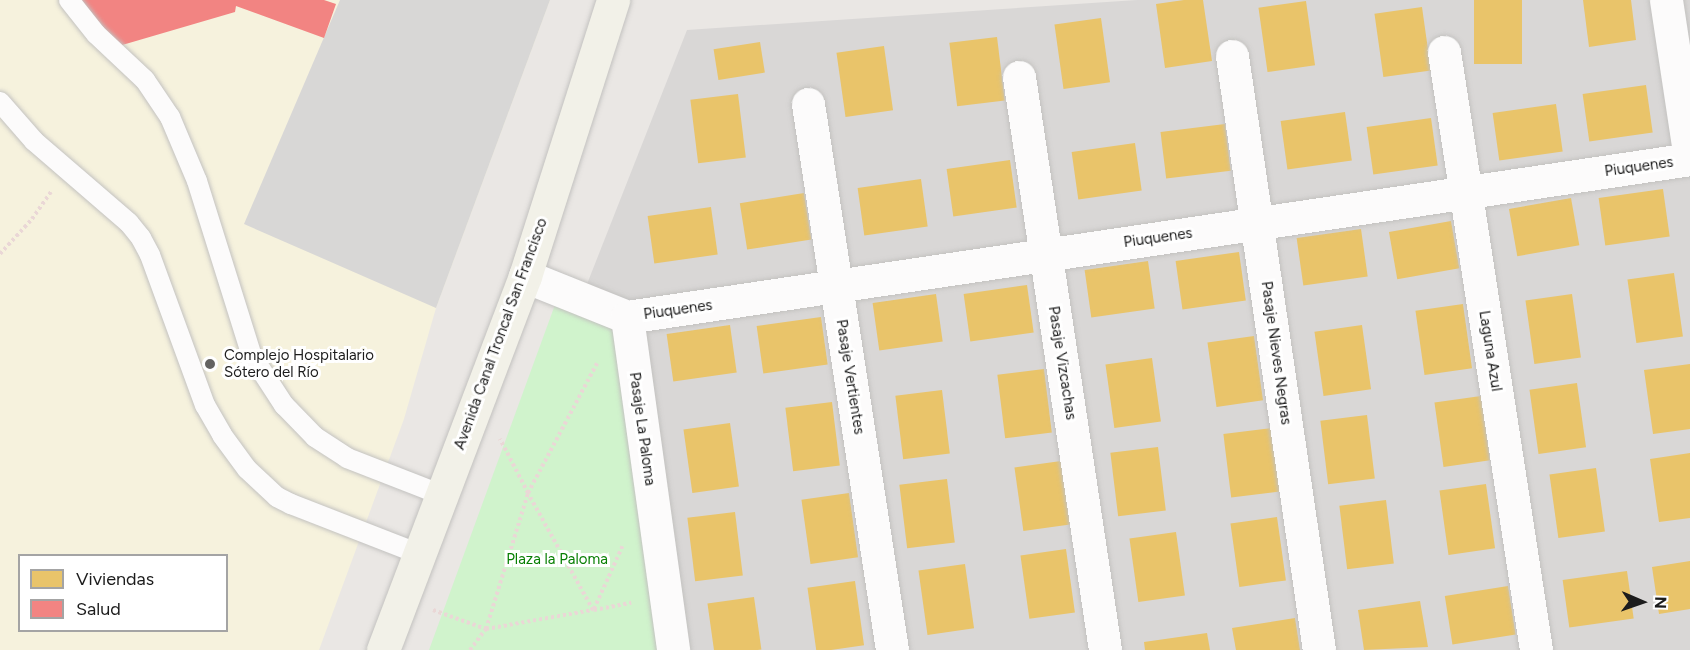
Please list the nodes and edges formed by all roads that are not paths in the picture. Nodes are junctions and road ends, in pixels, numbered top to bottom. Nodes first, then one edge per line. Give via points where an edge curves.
1 (69, 0) edge
2 (1666, 0) edge
3 (615, 5) edge
4 (1444, 52) dead end
5 (1232, 56) dead end
6 (1019, 77) dead end
7 (0, 102) edge
8 (808, 104) dead end
9 (1690, 158) edge
10 (1465, 192) junction
11 (1257, 223) junction
12 (1046, 255) junction
13 (525, 276) junction
14 (836, 286) junction
15 (627, 317) junction
16 (442, 495) junction
17 (419, 554) junction
18 (383, 650) edge
19 (673, 650) edge
20 (892, 650) edge
21 (1105, 650) edge
22 (1319, 650) edge
23 (1536, 650) edge

1 - 16 lane via 90,28 152,89 170,117 197,181 252,356 284,405 315,438 347,458
2 - 9 street
3 - 13 main road, Avenida Canal Troncal San Francisco
4 - 10 street, Laguna Azul
5 - 11 street, Pasaje Nieves Negras
6 - 12 street, Pasaje Vizcachas
7 - 17 lane via 34,141 129,222 146,245 205,405 247,469 277,497 291,504
8 - 14 street, Pasaje Vertientes
9 - 10 street, Piuquenes
10 - 11 street, Piuquenes
10 - 23 street, Laguna Azul
11 - 12 street, Piuquenes
11 - 22 street, Pasaje Nieves Negras
12 - 14 street, Piuquenes
12 - 21 street, Pasaje Vizcachas
13 - 15 street
13 - 16 main road, Avenida Canal Troncal San Francisco
14 - 15 street, Piuquenes
14 - 20 street, Pasaje Vertientes
15 - 19 street, Pasaje La Paloma
16 - 17 main road, Avenida Canal Troncal San Francisco
17 - 18 main road, Avenida Canal Troncal San Francisco

